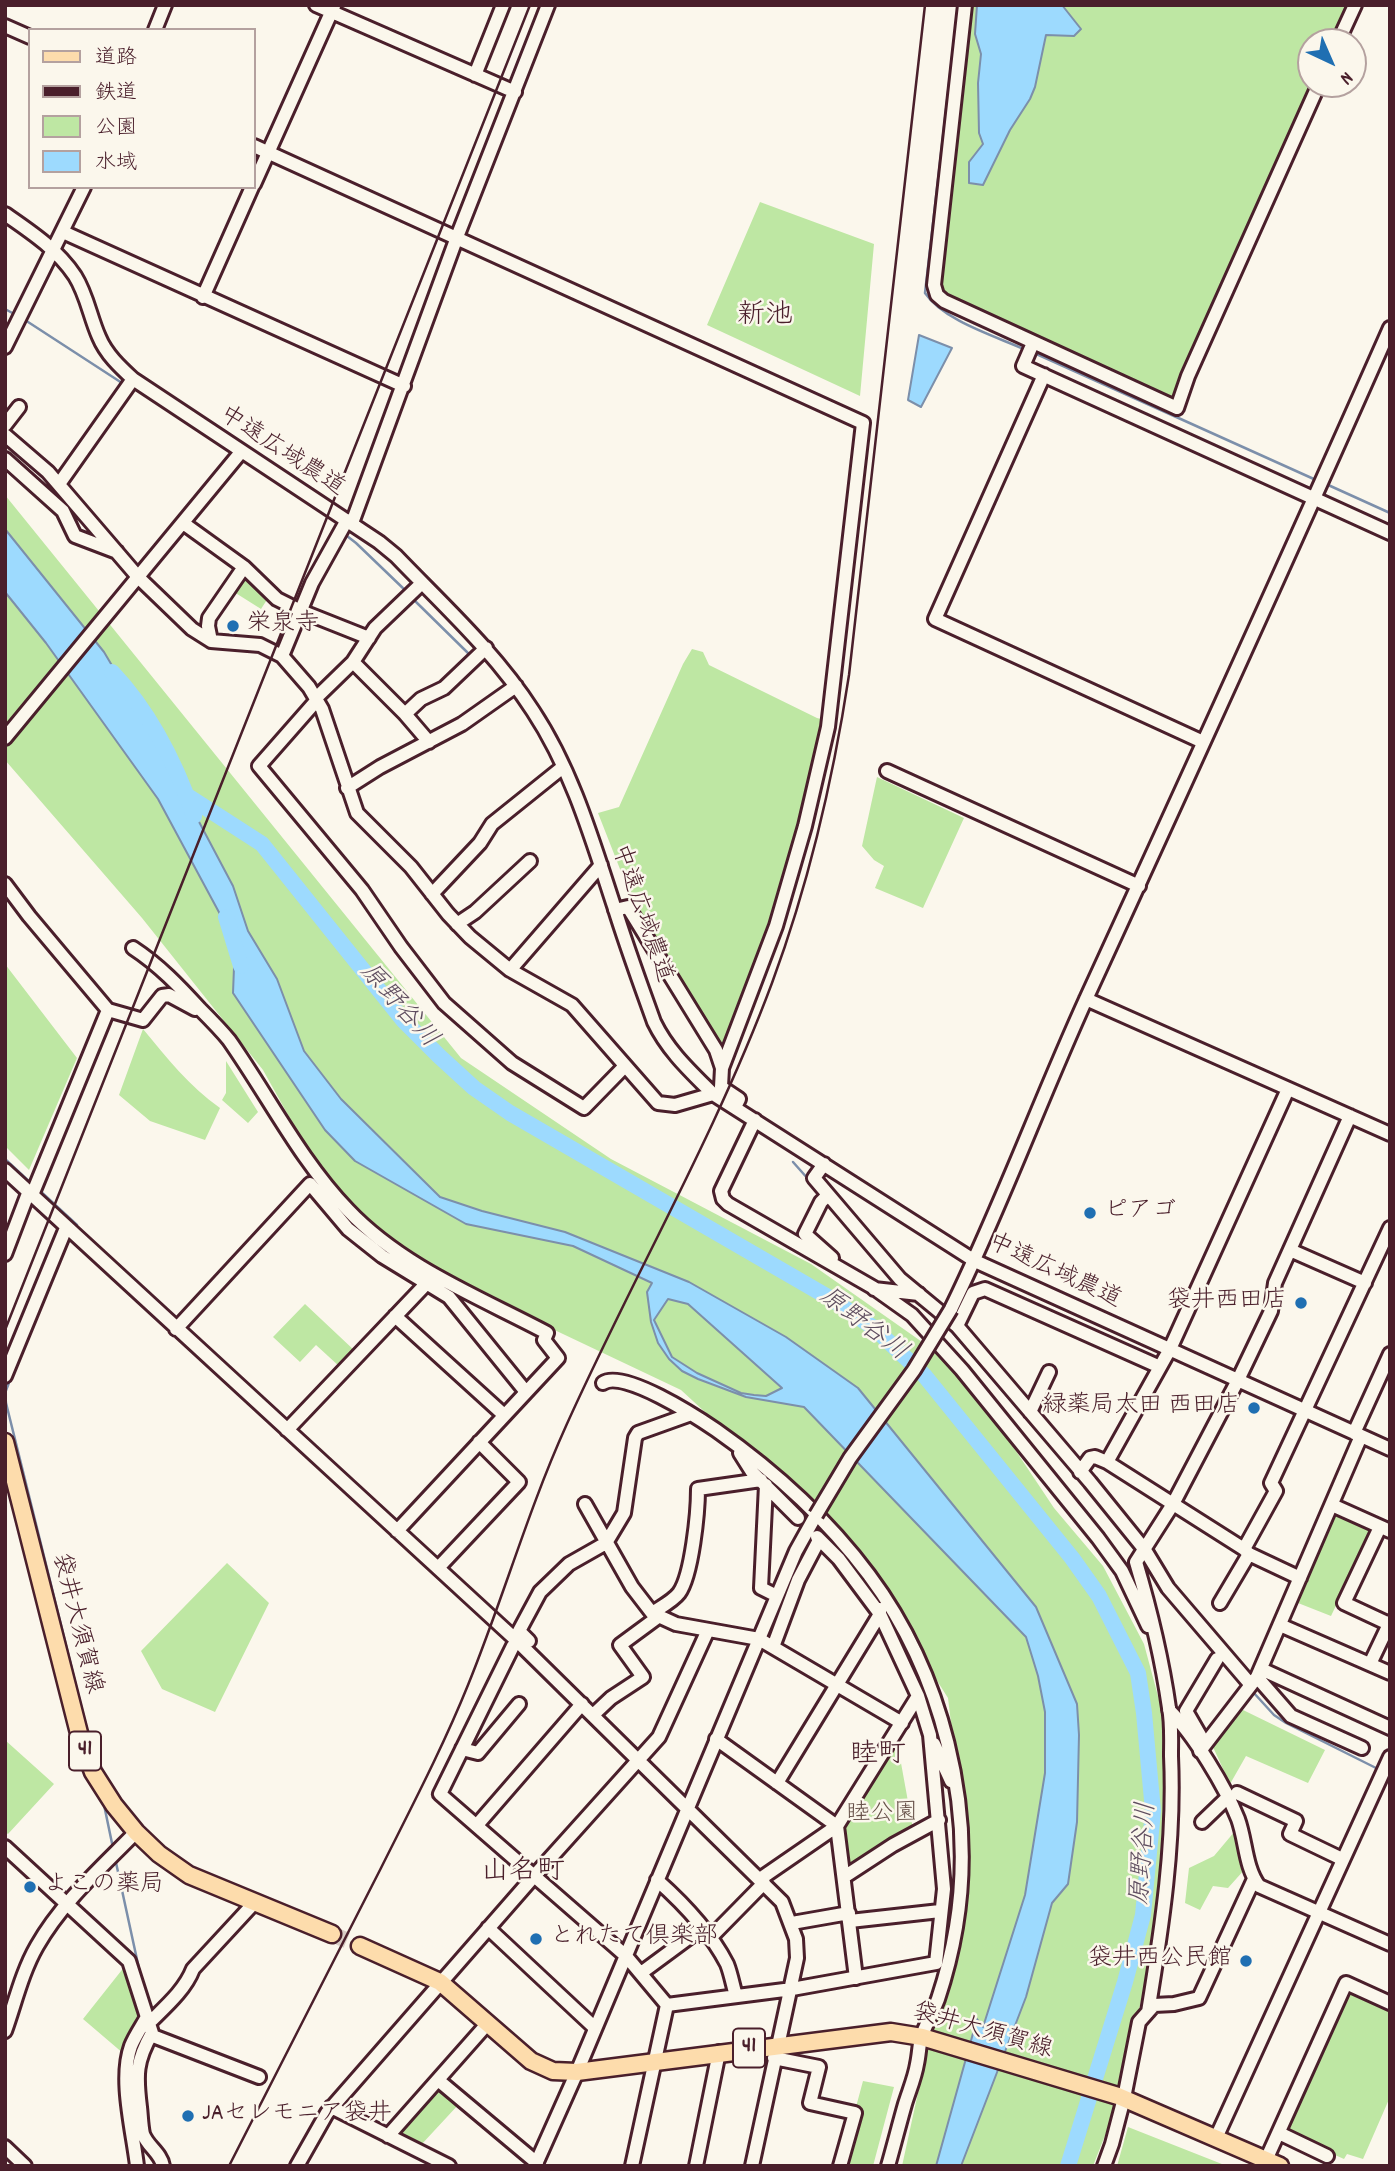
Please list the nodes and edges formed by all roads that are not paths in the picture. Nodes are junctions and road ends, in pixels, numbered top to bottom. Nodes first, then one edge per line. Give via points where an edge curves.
1 (165, 5) edge
2 (316, 5) edge
3 (503, 5) edge
4 (548, 5) edge
5 (965, 5) edge
6 (1355, 5) edge
7 (333, 8) edge
8 (5, 26) edge
9 (156, 28) edge
10 (1344, 28) edge
11 (28, 36) edge
12 (475, 75) junction
13 (515, 92) junction
14 (1313, 98) edge
15 (256, 147) edge
16 (268, 153) junction
17 (256, 179) edge
18 (83, 189) edge
19 (252, 189) edge
20 (5, 214) edge
21 (63, 232) junction
22 (457, 237) junction
23 (53, 250) junction
24 (203, 297) junction
25 (1390, 328) edge
26 (1033, 343) junction
27 (5, 347) edge
28 (1044, 375) junction
29 (133, 379) junction
30 (404, 386) junction
31 (19, 407) dead end
32 (1177, 408) junction
33 (5, 425) edge
34 (1167, 432) junction
35 (5, 435) edge
36 (241, 452) junction
37 (5, 459) edge
38 (59, 484) junction
39 (1315, 497) junction
40 (349, 522) junction
41 (183, 523) junction
42 (1390, 533) edge
43 (117, 552) junction
44 (244, 567) junction
45 (139, 578) junction
46 (422, 583) junction
47 (300, 611) junction
48 (369, 638) junction
49 (211, 641) junction
50 (486, 648) junction
51 (282, 656) junction
52 (352, 662) junction
53 (516, 686) junction
54 (316, 699) junction
55 (405, 714) junction
56 (5, 738) edge
57 (429, 741) junction
58 (1203, 743) junction
59 (563, 766) junction
60 (887, 771) dead end
61 (347, 788) junction
62 (530, 861) dead end
63 (601, 865) junction
64 (5, 884) edge
65 (1139, 886) junction
66 (432, 894) junction
67 (615, 910) junction
68 (457, 924) junction
69 (133, 948) dead end
70 (510, 970) junction
71 (1086, 999) junction
72 (108, 1010) junction
73 (212, 1021) junction
74 (625, 1066) junction
75 (722, 1068) junction
76 (1288, 1089) junction
77 (713, 1094) junction
78 (735, 1107) junction
79 (1350, 1116) junction
80 (755, 1120) junction
81 (1390, 1134) edge
82 (824, 1164) junction
83 (5, 1170) edge
84 (30, 1193) junction
85 (828, 1195) junction
86 (66, 1228) junction
87 (1390, 1228) edge
88 (1290, 1250) junction
89 (5, 1254) edge
90 (975, 1261) junction
91 (856, 1279) junction
92 (1365, 1283) junction
93 (425, 1285) junction
94 (874, 1288) junction
95 (919, 1294) junction
96 (395, 1316) junction
97 (957, 1326) junction
98 (176, 1329) junction
99 (1170, 1349) junction
100 (1390, 1354) edge
101 (1160, 1367) junction
102 (1049, 1372) dead end
103 (5, 1376) edge
104 (1238, 1380) junction
105 (603, 1383) dead end
106 (526, 1392) junction
107 (1305, 1410) junction
108 (1030, 1412) junction
109 (691, 1414) junction
110 (504, 1415) junction
111 (287, 1430) junction
112 (1358, 1435) junction
113 (5, 1442) edge
114 (479, 1442) junction
115 (736, 1444) junction
116 (1390, 1449) edge
117 (1107, 1462) junction
118 (1080, 1472) junction
119 (763, 1482) junction
120 (585, 1504) dead end
121 (1173, 1504) junction
122 (1332, 1505) junction
123 (816, 1515) junction
124 (798, 1518) dead end
125 (1385, 1529) edge
126 (397, 1531) junction
127 (606, 1543) junction
128 (1145, 1550) junction
129 (1246, 1552) junction
130 (438, 1568) junction
131 (869, 1575) junction
132 (1300, 1578) junction
133 (777, 1596) junction
134 (1220, 1603) dead end
135 (880, 1614) junction
136 (655, 1615) junction
137 (1389, 1623) edge
138 (1280, 1625) junction
139 (708, 1630) junction
140 (759, 1639) junction
141 (1155, 1643) junction
142 (513, 1646) dead end
143 (773, 1647) junction
144 (1217, 1659) dead end
145 (1370, 1664) junction
146 (1390, 1673) edge
147 (1256, 1677) junction
148 (837, 1685) junction
149 (572, 1694) junction
150 (918, 1696) junction
151 (519, 1704) dead end
152 (582, 1704) junction
153 (1170, 1710) junction
154 (593, 1715) junction
155 (902, 1723) junction
156 (1390, 1728) edge
157 (930, 1735) junction
158 (716, 1739) junction
159 (1203, 1747) junction
160 (1362, 1748) dead end
161 (462, 1749) junction
162 (1390, 1757) edge
163 (637, 1759) junction
164 (777, 1783) junction
165 (1232, 1795) junction
166 (959, 1801) junction
167 (1255, 1802) junction
168 (687, 1808) junction
169 (1236, 1816) junction
170 (939, 1820) junction
171 (1202, 1822) dead end
172 (477, 1825) junction
173 (837, 1826) junction
174 (136, 1832) junction
175 (5, 1847) edge
176 (1342, 1859) junction
177 (535, 1875) junction
178 (844, 1877) junction
179 (1254, 1879) junction
180 (657, 1880) junction
181 (762, 1881) junction
182 (256, 1902) junction
183 (67, 1904) junction
184 (958, 1910) junction
185 (940, 1911) junction
186 (1318, 1912) junction
187 (849, 1917) junction
188 (792, 1923) junction
189 (488, 1928) junction
190 (706, 1933) junction
191 (332, 1934) tunnel mouth
192 (1390, 1944) edge
193 (360, 1946) tunnel mouth
194 (626, 1956) junction
195 (641, 1973) junction
196 (856, 1978) junction
197 (440, 1982) junction
198 (792, 1989) junction
199 (736, 1996) junction
200 (1390, 2003) edge
201 (667, 2005) junction
202 (1148, 2012) junction
203 (149, 2024) junction
204 (488, 2024) junction
205 (595, 2028) junction
206 (5, 2031) edge
207 (922, 2037) junction
208 (719, 2052) junction
209 (776, 2052) junction
210 (655, 2062) junction
211 (578, 2072) junction
212 (259, 2077) dead end
213 (438, 2080) junction
214 (1121, 2097) junction
215 (331, 2108) junction
216 (899, 2125) junction
217 (1279, 2133) junction
218 (388, 2136) junction
219 (1216, 2138) junction
220 (5, 2147) edge
221 (1327, 2155) dead end
222 (1273, 2163) edge
223 (536, 2165) edge
224 (25, 2166) edge
225 (137, 2166) edge
226 (163, 2166) edge
227 (297, 2166) edge
228 (449, 2166) edge
229 (632, 2166) edge
230 (696, 2166) edge
231 (752, 2166) edge
232 (839, 2166) edge
233 (880, 2166) edge
234 (888, 2166) edge
235 (1104, 2166) edge

1 - 9 street
2 - 7 street
3 - 12 street
4 - 13 street
5 - 26 street via 934,285 944,302
6 - 10 street
7 - 12 street
7 - 16 street
8 - 11 street
12 - 13 street
13 - 22 street
14 - 32 street
15 - 16 street
16 - 17 street
16 - 22 street
18 - 21 street
19 - 24 street
20 - 23 street, 中遠広域農道
21 - 23 street
21 - 24 street
22 - 30 street
22 - 75 street via 863,423 826,737 776,926
23 - 27 street
23 - 29 street, 中遠広域農道 via 83,291 104,346
24 - 30 street
25 - 39 street
26 - 28 street via 1023,366
26 - 32 street
28 - 34 street
28 - 58 street via 934,619
29 - 36 street, 中遠広域農道
29 - 38 street
30 - 40 street
31 - 33 street
32 - 34 street
34 - 39 street
35 - 38 street
36 - 40 street, 中遠広域農道
36 - 41 street
37 - 43 street via 62,511 75,536
38 - 43 street
39 - 42 street
39 - 58 street
40 - 46 street, 中遠広域農道 via 396,556
40 - 47 street
41 - 44 street
41 - 45 street
43 - 45 street
44 - 47 street via 277,599
44 - 49 street via 209,618
45 - 49 street
45 - 56 street
46 - 48 street
46 - 50 street, 中遠広域農道
47 - 48 street
47 - 51 street
48 - 52 street
49 - 51 street via 260,645
50 - 53 street, 中遠広域農道
50 - 55 street via 444,688 421,699
51 - 54 street
52 - 54 street
52 - 55 street
53 - 57 street
53 - 59 street, 中遠広域農道
54 - 61 street
54 - 74 street via 259,766 362,890 444,1003 512,1063 584,1108
55 - 57 street
57 - 61 street
58 - 65 street
59 - 63 street, 中遠広域農道
59 - 66 street via 492,824
60 - 65 street
61 - 66 street via 357,813
62 - 68 street
63 - 67 street, 中遠広域農道
63 - 70 street
64 - 72 street
65 - 71 street
66 - 68 street
67 - 75 street via 628,907 716,1050
67 - 77 street, 中遠広域農道 via 662,1038
68 - 70 street
69 - 73 street via 158,964
70 - 74 street via 572,1004
71 - 76 street
71 - 90 street
72 - 73 street via 144,1020 162,996 169,995
72 - 84 street
73 - 106 street via 315,1171 382,1242 547,1333 544,1340 558,1358
74 - 77 street via 652,1098 666,1106
75 - 78 street via 721,1087 738,1100
76 - 79 street
76 - 99 street
77 - 78 street, 中遠広域農道
78 - 80 street, 中遠広域農道
79 - 81 street
79 - 88 street
80 - 82 street, 中遠広域農道
80 - 91 street via 721,1191 723,1199
82 - 85 street via 814,1178
82 - 90 street, 中遠広域農道
83 - 84 street
84 - 86 street
84 - 89 street
85 - 91 street via 805,1234
85 - 95 street via 900,1279
86 - 98 street
86 - 103 street
87 - 92 street
88 - 92 street
88 - 104 street via 1275,1283 1271,1311
90 - 99 street, 中遠広域農道
90 - 123 street, bridge via 914,1370 850,1458
91 - 94 street
92 - 107 street
93 - 96 street
93 - 98 street via 348,1229 310,1184
93 - 106 street via 449,1297
94 - 95 street
94 - 141 street via 912,1315 962,1370 1098,1538 1122,1571
95 - 97 street
96 - 110 street
96 - 111 street
97 - 101 street via 974,1293 985,1289
97 - 108 street
98 - 111 street
99 - 101 street
99 - 104 street, 中遠広域農道
100 - 112 street
101 - 117 street
102 - 108 street
104 - 107 street, 中遠広域農道
104 - 121 street
105 - 109 street via 616,1379
106 - 110 street
107 - 112 street, 中遠広域農道
107 - 129 street via 1271,1483 1276,1491
108 - 118 street
109 - 115 street
109 - 127 street via 638,1433 624,1513
110 - 114 street
111 - 126 street
112 - 116 street, 中遠広域農道
112 - 122 street
113 - 174 main road, 袋井大須賀線 / 41 via 80,1737 93,1772
114 - 126 street
114 - 130 street via 519,1482
115 - 119 street
115 - 123 street
117 - 118 street via 1090,1458
117 - 121 street
118 - 128 street
119 - 124 street
119 - 133 street via 761,1588
119 - 136 street via 698,1489 693,1548 681,1590
120 - 127 street
121 - 128 street
121 - 129 street
122 - 125 street
122 - 132 street
123 - 131 street
123 - 133 street
125 - 137 street via 1344,1603
126 - 130 street
127 - 136 street
127 - 149 street via 569,1564 540,1592 519,1631 574,1684
128 - 141 street via 1136,1562 1154,1620
128 - 147 street via 1168,1588
129 - 132 street
129 - 134 street
130 - 149 street
131 - 135 street
131 - 166 street via 920,1666 948,1741
132 - 138 street
133 - 140 street
135 - 143 street via 818,1538
135 - 148 street
135 - 150 street
136 - 139 street
136 - 154 street via 620,1645 642,1677
137 - 145 street
138 - 145 street
138 - 147 street
139 - 140 street
139 - 163 street via 665,1729
140 - 143 street
140 - 158 street
141 - 153 street
142 - 161 street
143 - 148 street
144 - 159 street via 1186,1711
145 - 146 street
147 - 156 street
147 - 159 street
147 - 160 street via 1291,1716
148 - 155 street
148 - 164 street
149 - 152 street
150 - 155 street
150 - 157 street
151 - 161 street via 478,1753
152 - 154 street
152 - 172 street
153 - 159 street
153 - 202 street via 1173,1803 1165,1906
154 - 163 street
155 - 173 street
157 - 166 street
157 - 170 street
158 - 164 street
158 - 168 street
159 - 165 street
161 - 172 street via 440,1794
162 - 176 street
163 - 168 street
163 - 177 street
164 - 173 street
165 - 167 street
165 - 169 street
165 - 171 street
166 - 184 street
167 - 169 street
167 - 176 street via 1296,1821 1290,1834
168 - 180 street
168 - 181 street
169 - 179 street
170 - 178 street
170 - 184 street
170 - 185 street via 944,1889
172 - 177 street
173 - 178 street
173 - 181 street
174 - 182 main road, 袋井大須賀線 / 41 via 189,1875
174 - 183 street
175 - 183 street
176 - 186 street
177 - 189 street
177 - 194 street
178 - 187 street
179 - 186 street via 1258,1886
179 - 202 street via 1199,1998 1154,2005
180 - 190 street via 689,1909
180 - 194 street
181 - 188 street via 782,1902
181 - 190 street
182 - 191 main road, 袋井大須賀線 / 41
182 - 203 street
183 - 203 street via 129,1961
183 - 206 street via 36,1948
184 - 207 street via 948,1966
185 - 187 street
185 - 196 street via 936,1963
186 - 192 street
186 - 219 street
187 - 188 street
187 - 196 street
188 - 198 street via 797,1958
189 - 197 street
189 - 205 street
190 - 195 street
190 - 199 street via 727,1965
193 - 197 main road, 袋井大須賀線 / 41
194 - 195 street
194 - 205 street
195 - 201 street
196 - 198 street
197 - 204 main road, 袋井大須賀線 / 41
197 - 215 street
198 - 199 street
198 - 209 street
199 - 201 street
200 - 217 street via 1346,1983
201 - 210 street
202 - 214 street via 1139,2022
203 - 212 street via 153,2036
203 - 225 street via 131,2047 128,2067
203 - 226 street via 137,2081 144,2136
204 - 211 main road, 袋井大須賀線 / 41 via 543,2068
204 - 213 street
205 - 211 street
207 - 209 main road, 袋井大須賀線 / 41 via 891,2032
207 - 214 main road, 袋井大須賀線 / 41
207 - 216 street
208 - 209 main road, 袋井大須賀線 / 41
208 - 210 main road, 袋井大須賀線 / 41
208 - 230 street
209 - 231 street
209 - 232 street via 819,2067 810,2103 855,2113
210 - 211 main road, 袋井大須賀線 / 41
210 - 229 street
211 - 223 street
213 - 218 street
213 - 223 street
214 - 219 main road, 袋井大須賀線 / 41
214 - 235 street
215 - 218 street
215 - 227 street
216 - 233 street
216 - 234 street
217 - 221 street
217 - 222 street
218 - 228 street
219 - 222 main road, 袋井大須賀線 / 41
220 - 224 street

